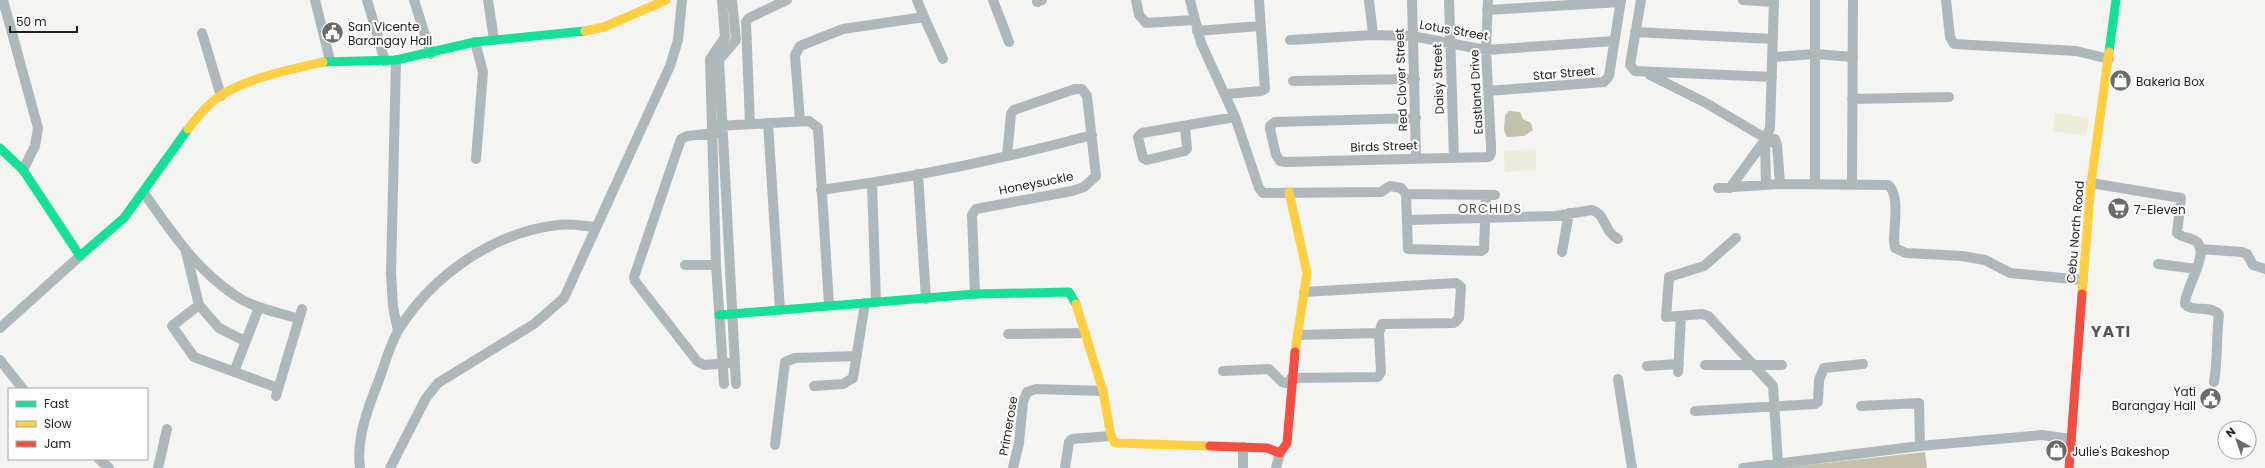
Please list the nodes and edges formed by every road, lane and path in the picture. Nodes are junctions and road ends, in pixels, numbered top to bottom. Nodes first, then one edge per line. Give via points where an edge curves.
1 (3, 0) edge
2 (315, 0) edge
3 (367, 0) edge
4 (414, 0) edge
5 (488, 0) edge
6 (666, 0) edge
7 (682, 0) edge
8 (722, 0) edge
9 (732, 0) edge
10 (788, 0) edge
11 (917, 0) edge
12 (993, 0) edge
13 (1136, 0) edge
14 (1190, 0) edge
15 (1259, 0) edge
16 (1369, 0) edge
17 (1412, 0) edge
18 (1449, 0) edge
19 (1640, 0) edge
20 (1743, 0) edge
21 (1815, 0) edge
22 (1853, 0) edge
23 (1946, 0) edge
24 (2116, 0) edge
25 (1621, 1) edge
26 (1774, 1) edge
27 (1487, 5) edge
28 (924, 17) junction
29 (1194, 20) junction
30 (1260, 26) junction
31 (1197, 32) junction
32 (1635, 32) junction
33 (202, 33) dead end
34 (1373, 35) junction
35 (1412, 36) junction
36 (1773, 39) junction
37 (494, 40) junction
38 (1290, 40) dead end
39 (1614, 41) junction
40 (475, 42) junction
41 (1009, 42) dead end
42 (1449, 42) junction
43 (1486, 50) junction
44 (430, 54) junction
45 (1815, 54) junction
46 (1773, 56) junction
47 (1852, 57) junction
48 (2109, 58) junction
49 (943, 59) dead end
50 (330, 60) junction
51 (396, 60) junction
52 (385, 61) junction
53 (1646, 73) junction
54 (1772, 77) junction
55 (1415, 79) junction
56 (1293, 80) dead end
57 (1488, 91) junction
58 (1226, 94) junction
59 (220, 96) junction
60 (1949, 98) dead end
61 (1852, 99) junction
62 (1235, 117) junction
63 (1416, 118) junction
64 (800, 121) junction
65 (768, 123) junction
66 (750, 124) junction
67 (1185, 127) junction
68 (1770, 128) junction
69 (711, 129) junction
70 (722, 129) junction
71 (1092, 136) junction
72 (1765, 140) junction
73 (1777, 145) junction
74 (0, 148) edge
75 (1007, 156) junction
76 (1489, 157) joint
77 (1416, 158) junction
78 (1454, 158) junction
79 (476, 159) dead end
80 (23, 170) junction
81 (918, 174) junction
82 (872, 183) junction
83 (2091, 183) junction
84 (1780, 184) junction
85 (1815, 184) junction
86 (1852, 184) junction
87 (1766, 185) junction
88 (1718, 188) dead end
89 (1730, 188) junction
90 (822, 190) junction
91 (1289, 192) junction
92 (144, 193) junction
93 (1406, 194) junction
94 (1569, 213) junction
95 (1485, 217) junction
96 (1408, 220) junction
97 (596, 227) junction
98 (1736, 238) dead end
99 (1618, 239) dead end
100 (2200, 249) junction
101 (186, 252) junction
102 (1562, 252) dead end
103 (80, 256) junction
104 (2158, 264) dead end
105 (685, 265) dead end
106 (716, 265) junction
107 (2197, 269) junction
108 (2265, 269) edge
109 (2082, 280) junction
110 (1304, 292) junction
111 (975, 294) junction
112 (926, 299) junction
113 (876, 302) junction
114 (865, 303) junction
115 (829, 305) junction
116 (199, 306) junction
117 (259, 307) junction
118 (780, 310) junction
119 (732, 313) junction
120 (719, 315) junction
121 (1681, 316) junction
122 (0, 328) edge
123 (398, 331) junction
124 (1085, 333) junction
125 (1380, 333) junction
126 (1008, 334) dead end
127 (1298, 335) junction
128 (245, 341) junction
129 (857, 356) junction
130 (0, 360) edge
131 (736, 363) junction
132 (723, 364) junction
133 (1863, 364) dead end
134 (1705, 365) dead end
135 (1755, 365) junction
136 (1782, 365) dead end
137 (1647, 366) dead end
138 (1223, 371) dead end
139 (234, 372) junction
140 (1618, 379) dead end
141 (1291, 381) junction
142 (2214, 382) dead end
143 (724, 384) dead end
144 (736, 384) dead end
145 (814, 386) dead end
146 (22, 388) edge
147 (1103, 391) junction
148 (1861, 406) dead end
149 (1774, 408) junction
150 (1696, 411) dead end
151 (167, 429) dead end
152 (1111, 436) junction
153 (2071, 439) junction
154 (775, 445) dead end
155 (1920, 446) junction
156 (1243, 447) junction
157 (1280, 453) junction
158 (100, 460) edge
159 (1778, 464) junction
160 (109, 468) edge
161 (158, 468) edge
162 (360, 468) edge
163 (390, 468) edge
164 (1013, 468) edge
165 (1064, 468) edge
166 (1243, 468) edge
167 (1276, 468) edge
168 (1632, 468) edge
169 (1743, 468) edge
170 (2069, 468) edge

1 - 80 street via 38,128 35,146
2 - 50 street
3 - 52 street
4 - 44 street
5 - 37 street
6 - 37 street via 604,27 569,34
7 - 97 street via 678,40 670,66
8 - 69 street via 725,37 710,59
9 - 70 street via 736,40 719,60
10 - 66 street via 749,18 746,22
11 - 28 street
12 - 41 street
13 - 29 street via 1143,21 1150,24
14 - 29 street
15 - 30 street
16 - 34 street
17 - 35 street, Red Clover Street
18 - 42 street, Daisy Street
19 - 32 street
20 - 26 street
21 - 45 street
22 - 47 street
23 - 48 street via 1950,37 1954,44 2076,51
24 - 48 street, Cebu North Road
25 - 27 street
25 - 39 street, Star Street
26 - 36 street
27 - 43 street, Eastland Drive
28 - 49 street
28 - 64 street via 843,29 800,46 795,55
29 - 31 street
30 - 31 street
30 - 58 street via 1266,82 1264,90
31 - 58 street
32 - 36 street
32 - 53 street via 1631,68
33 - 59 street
34 - 35 street, Lotus Street
34 - 38 street, Lotus Street
35 - 42 street, Lotus Street
35 - 55 street, Red Clover Street
36 - 46 street
37 - 40 street
39 - 43 street, Lotus Street
39 - 57 street, Star Street via 1608,79 1604,82
40 - 44 street
40 - 79 street via 482,72
42 - 43 street, Lotus Street
42 - 78 street, Daisy Street
43 - 57 street, Eastland Drive
44 - 51 street
45 - 46 street
45 - 47 street
45 - 85 street
46 - 54 street
47 - 61 street
48 - 83 street, Cebu North Road
50 - 52 street
50 - 59 street via 282,72
51 - 52 street
51 - 123 street via 391,273 393,307
53 - 54 street
53 - 72 street via 1706,103
54 - 68 street
55 - 56 street
55 - 63 street, Red Clover Street
57 - 76 street, Eastland Drive via 1492,146
58 - 62 street
59 - 92 street via 192,125
60 - 61 street
61 - 86 street
62 - 67 street
62 - 91 street via 1260,190 1266,193
63 - 77 street, Red Clover Street
63 - 77 street, Birds Street via 1275,122 1270,126 1280,162
64 - 65 street
64 - 90 street via 809,121 818,128
65 - 66 street
65 - 118 street
66 - 70 street
67 - 67 street via 1185,151 1147,160 1143,158 1139,134
68 - 72 street
68 - 73 street
69 - 70 street
69 - 106 street
69 - 132 street via 687,136 678,143 634,277 697,361 704,365
70 - 119 street
71 - 75 street
71 - 75 street, Honeysuckle via 1087,96 1082,90 1074,89 1014,110 1011,114
71 - 111 street, Honeysuckle via 1096,176 1084,187 976,209 972,215
72 - 73 street
72 - 87 street
72 - 89 street
73 - 84 street
74 - 80 street
75 - 81 street
76 - 78 street, Birds Street
77 - 78 street, Birds Street
80 - 103 street
81 - 82 street
81 - 112 street
82 - 90 street
82 - 113 street
83 - 100 street via 2182,198 2177,233 2195,241
83 - 109 street, Cebu North Road
84 - 85 street
84 - 87 street
85 - 86 street
86 - 109 street via 1892,187 1895,196 1895,248 1906,254 1962,256 1986,260 2010,273
87 - 89 street
88 - 89 street
90 - 115 street
91 - 93 street via 1381,192 1387,187 1394,186 1401,188
91 - 110 street via 1307,268
92 - 101 street
92 - 103 street via 124,219
93 - 95 street via 1490,195
93 - 96 street
94 - 95 street via 1556,216
94 - 99 street via 1595,211 1605,222 1609,234
94 - 102 street
95 - 96 street
95 - 96 street via 1484,249 1480,251 1408,249
97 - 123 street via 558,225 536,229 513,236 472,256 441,279 409,314
97 - 163 street via 564,298 534,324 438,383 426,398
98 - 121 street via 1704,266 1669,277 1666,317
100 - 107 street
100 - 108 street via 2242,252 2247,254 2253,265
101 - 116 street
101 - 117 street via 232,294
103 - 122 street
104 - 107 street
105 - 106 street
106 - 120 street
107 - 142 street via 2185,304 2213,310 2219,315
109 - 153 street, Cebu North Road
110 - 125 street via 1455,283 1460,285 1459,318 1456,322 1384,323
110 - 127 street
111 - 112 street
111 - 124 street via 1069,292 1075,298
112 - 113 street
113 - 114 street
114 - 115 street
114 - 129 street
115 - 118 street
116 - 128 street via 219,328
116 - 139 street via 173,324 173,328 194,356
117 - 128 street
117 - 139 street via 301,314 277,392
118 - 119 street
119 - 120 street
119 - 131 street
120 - 132 street
121 - 135 street via 1708,316
121 - 137 street via 1678,368
123 - 162 street via 365,418 358,454
124 - 126 street
124 - 147 street
125 - 127 street
125 - 141 street via 1378,377
127 - 141 street
128 - 139 street
129 - 145 street via 855,372 849,382
129 - 154 street via 794,358 785,362
130 - 146 street
131 - 132 street
131 - 144 street
132 - 143 street
133 - 149 street via 1824,368 1819,380 1818,402 1815,404
134 - 135 street
135 - 136 street
135 - 149 street via 1773,386
138 - 141 street via 1269,369 1282,382
140 - 168 street
141 - 157 street via 1287,443
147 - 152 street
147 - 164 street, Primerose via 1036,389 1027,392 1023,402 1019,443
148 - 155 street via 1919,403
149 - 150 street
149 - 159 street
151 - 161 street
152 - 156 street via 1118,444
152 - 165 street via 1072,439 1069,442
153 - 155 street via 2042,435
153 - 170 street, Cebu North Road
155 - 159 street
156 - 157 street via 1267,448
156 - 166 street
157 - 167 street
158 - 160 street
159 - 169 street

